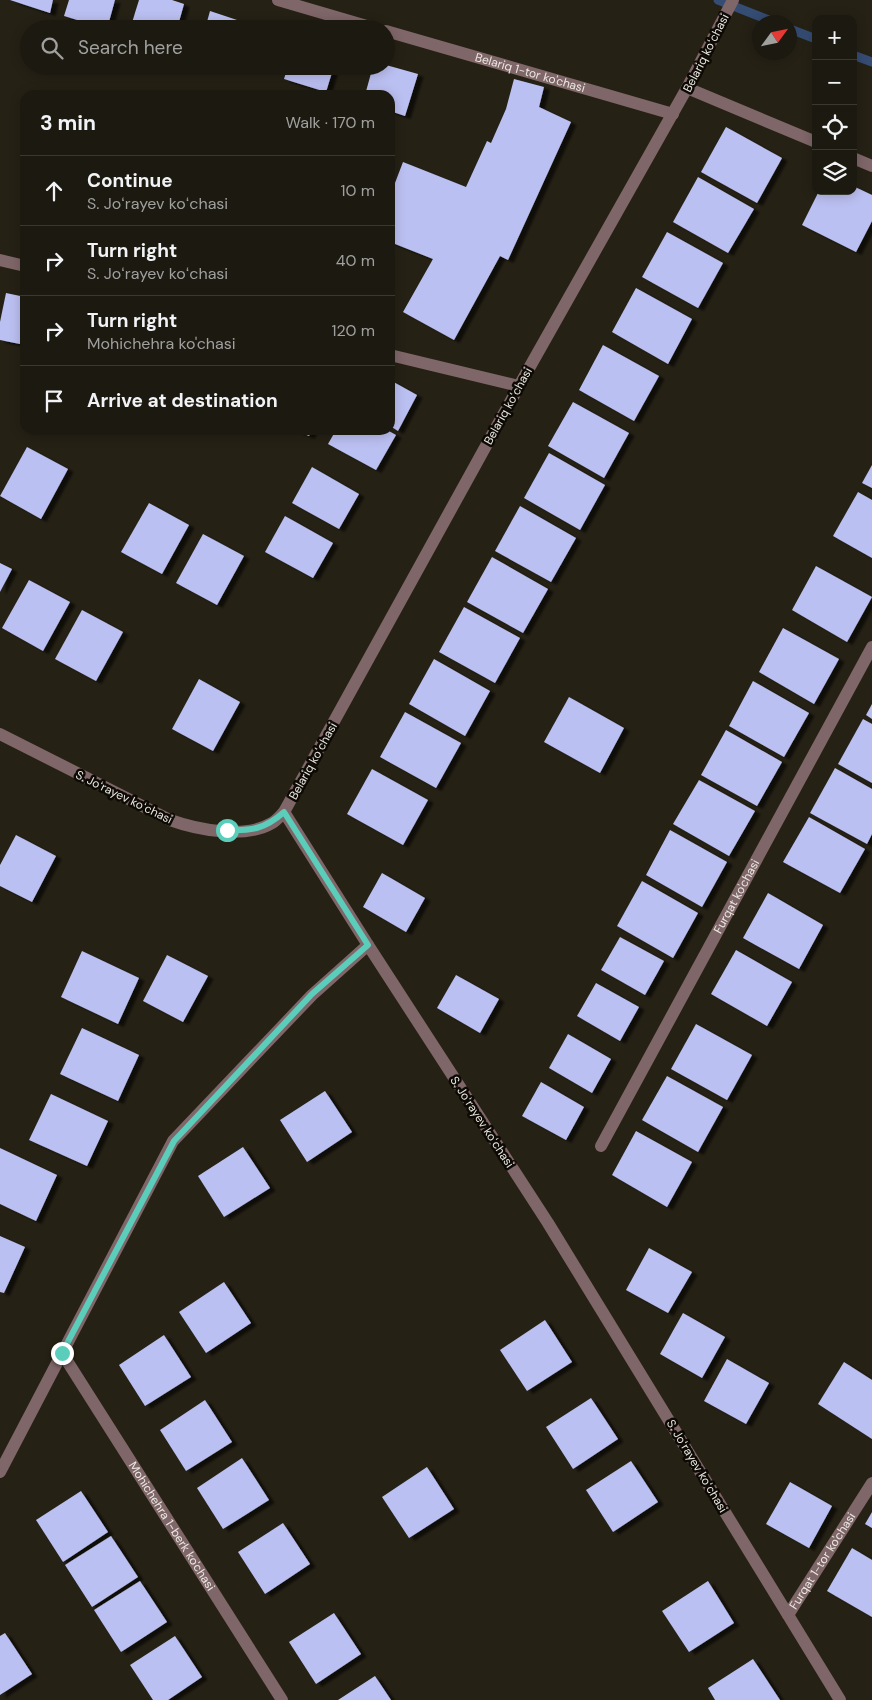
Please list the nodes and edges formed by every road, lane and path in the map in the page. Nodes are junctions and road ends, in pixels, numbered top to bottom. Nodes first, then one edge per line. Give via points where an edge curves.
1 (278, 0) edge
2 (733, 0) edge
3 (346, 20) edge
4 (395, 34) edge
5 (688, 88) junction
6 (673, 114) junction
7 (812, 140) edge
8 (857, 160) edge
9 (872, 166) edge
10 (0, 260) edge
11 (20, 265) edge
12 (395, 356) edge
13 (519, 386) junction
14 (872, 647) edge
15 (0, 734) edge
16 (284, 812) junction
17 (368, 945) junction
18 (601, 1146) dead end
19 (62, 1353) junction
20 (0, 1472) edge
21 (872, 1483) edge
22 (788, 1615) junction
23 (282, 1700) edge
24 (840, 1700) edge

1 - 3 street
2 - 5 street, Belariq koʻchasi
4 - 6 street, Belariq 1-tor ko'chasi
5 - 6 street, Belariq koʻchasi
5 - 7 street
6 - 13 street, Belariq koʻchasi
8 - 9 street
10 - 11 street
12 - 13 street
13 - 16 street, Belariq koʻchasi
14 - 18 street, Furqat ko'chasi
15 - 16 street, S. Joʻrayev koʻchasi via 184,825 243,831 273,822
16 - 17 street, S. Joʻrayev koʻchasi
17 - 19 street via 312,994 174,1141
17 - 22 street, S. Joʻrayev koʻchasi via 548,1224
19 - 20 street
19 - 23 street, Mohichehra 1-berk ko'chasi
21 - 22 street, Furqat 1-tor ko'chasi
22 - 24 street, S. Joʻrayev koʻchasi

